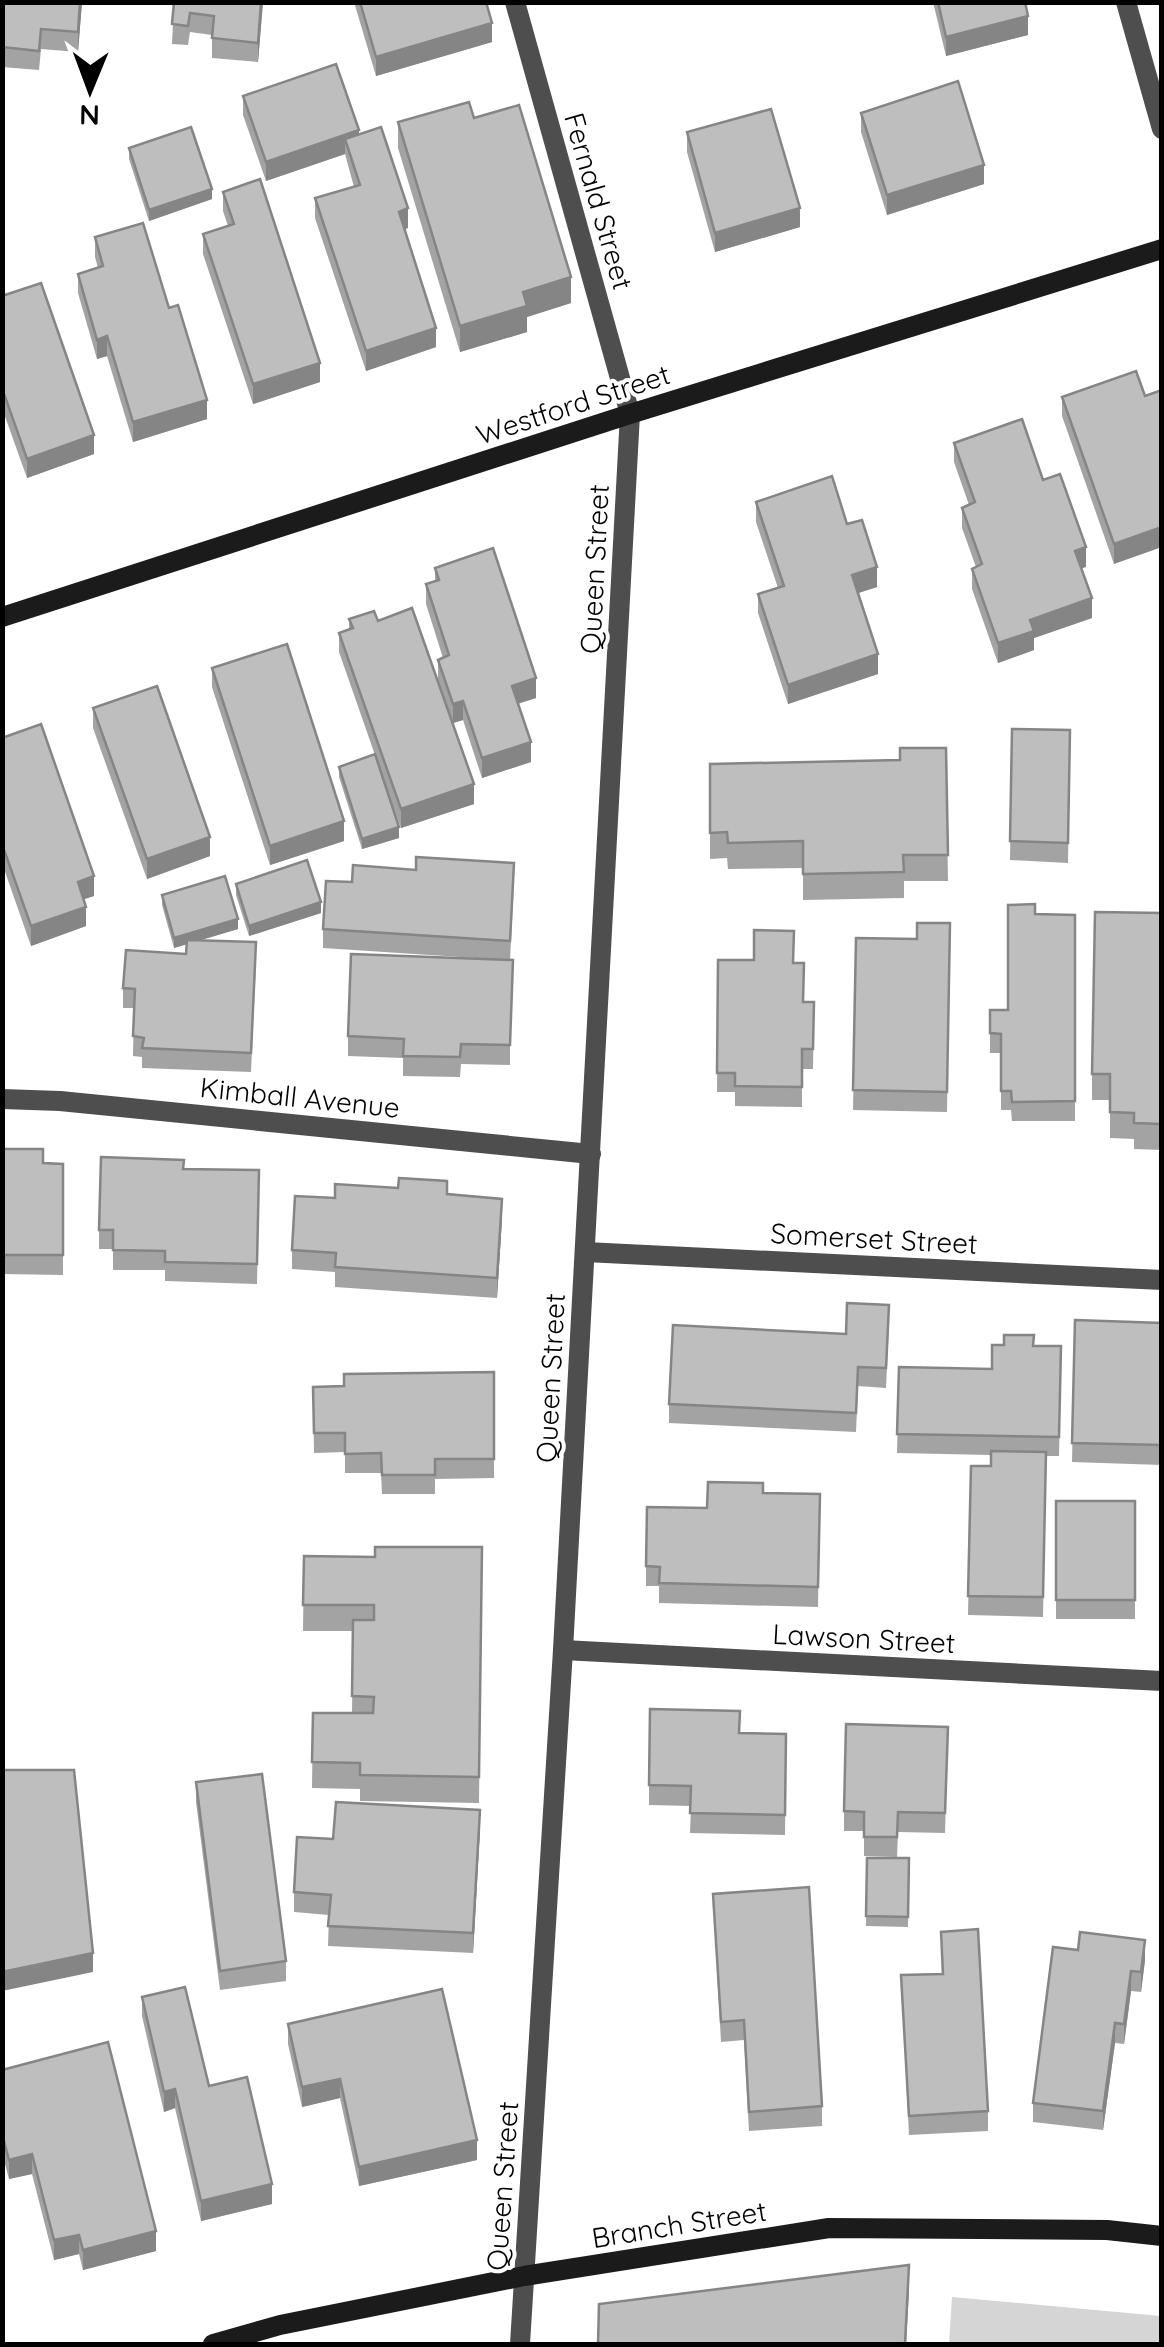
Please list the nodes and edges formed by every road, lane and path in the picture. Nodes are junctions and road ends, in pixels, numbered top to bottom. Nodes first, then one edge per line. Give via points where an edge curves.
1 (515, 2) edge
2 (1126, 2) edge
3 (1162, 129) edge
4 (1162, 249) edge
5 (630, 414) junction
6 (2, 617) edge
7 (2, 1098) edge
8 (591, 1154) junction
9 (585, 1252) junction
10 (1162, 1280) edge
11 (563, 1650) junction
12 (1162, 1681) edge
13 (1162, 2236) edge
14 (524, 2276) junction
15 (213, 2344) edge
16 (520, 2344) edge

1 - 5 street, Fernald Street
2 - 3 street
4 - 5 main road, Westford Street
5 - 6 main road, Westford Street
5 - 8 street, Queen Street
7 - 8 street, Kimball Avenue
8 - 9 street, Queen Street
9 - 10 street, Somerset Street
9 - 11 street, Queen Street
11 - 12 street, Lawson Street
11 - 14 street, Queen Street
13 - 14 main road, Branch Street via 830,2228
14 - 15 main road, Branch Street
14 - 16 street, Queen Street

